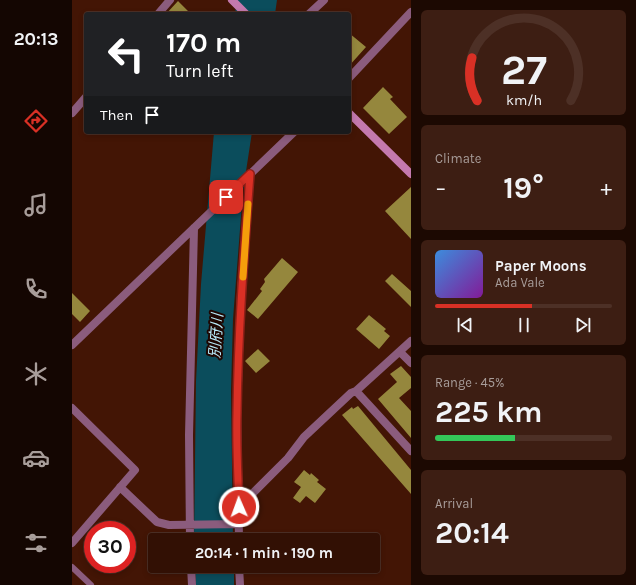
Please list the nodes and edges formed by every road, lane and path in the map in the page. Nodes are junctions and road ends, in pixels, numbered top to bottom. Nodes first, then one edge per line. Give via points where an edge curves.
1 (170, 0) edge
2 (232, 0) edge
3 (324, 0) edge
4 (160, 12) edge
5 (244, 12) edge
6 (312, 12) edge
7 (411, 12) edge
8 (351, 76) edge
9 (84, 99) edge
10 (72, 113) edge
11 (351, 115) edge
12 (292, 134) edge
13 (411, 174) edge
14 (248, 176) junction
15 (196, 226) junction
16 (411, 341) edge
17 (72, 345) edge
18 (400, 352) junction
19 (411, 363) edge
20 (356, 391) junction
21 (72, 408) edge
22 (411, 451) edge
23 (120, 488) junction
24 (239, 507) junction
25 (189, 524) junction
26 (239, 524) junction
27 (190, 533) edge
28 (239, 533) edge
29 (72, 544) edge
30 (72, 567) edge
31 (191, 573) edge
32 (239, 573) edge
33 (91, 585) edge
34 (192, 585) edge
35 (240, 585) edge

1 - 4 street
2 - 5 main road
3 - 6 street
7 - 8 street
9 - 10 street
11 - 13 main road
12 - 14 street
14 - 15 street
14 - 24 street via 238,384 236,460
15 - 17 street
15 - 25 street via 189,427
16 - 18 street
18 - 19 street
18 - 20 street
20 - 22 street
20 - 24 street via 304,437 288,458
21 - 23 street via 135,470
23 - 25 street via 157,522 169,525
23 - 29 street
24 - 26 street
25 - 26 street
25 - 27 street
26 - 28 street
30 - 33 lane
31 - 34 street
32 - 35 street

